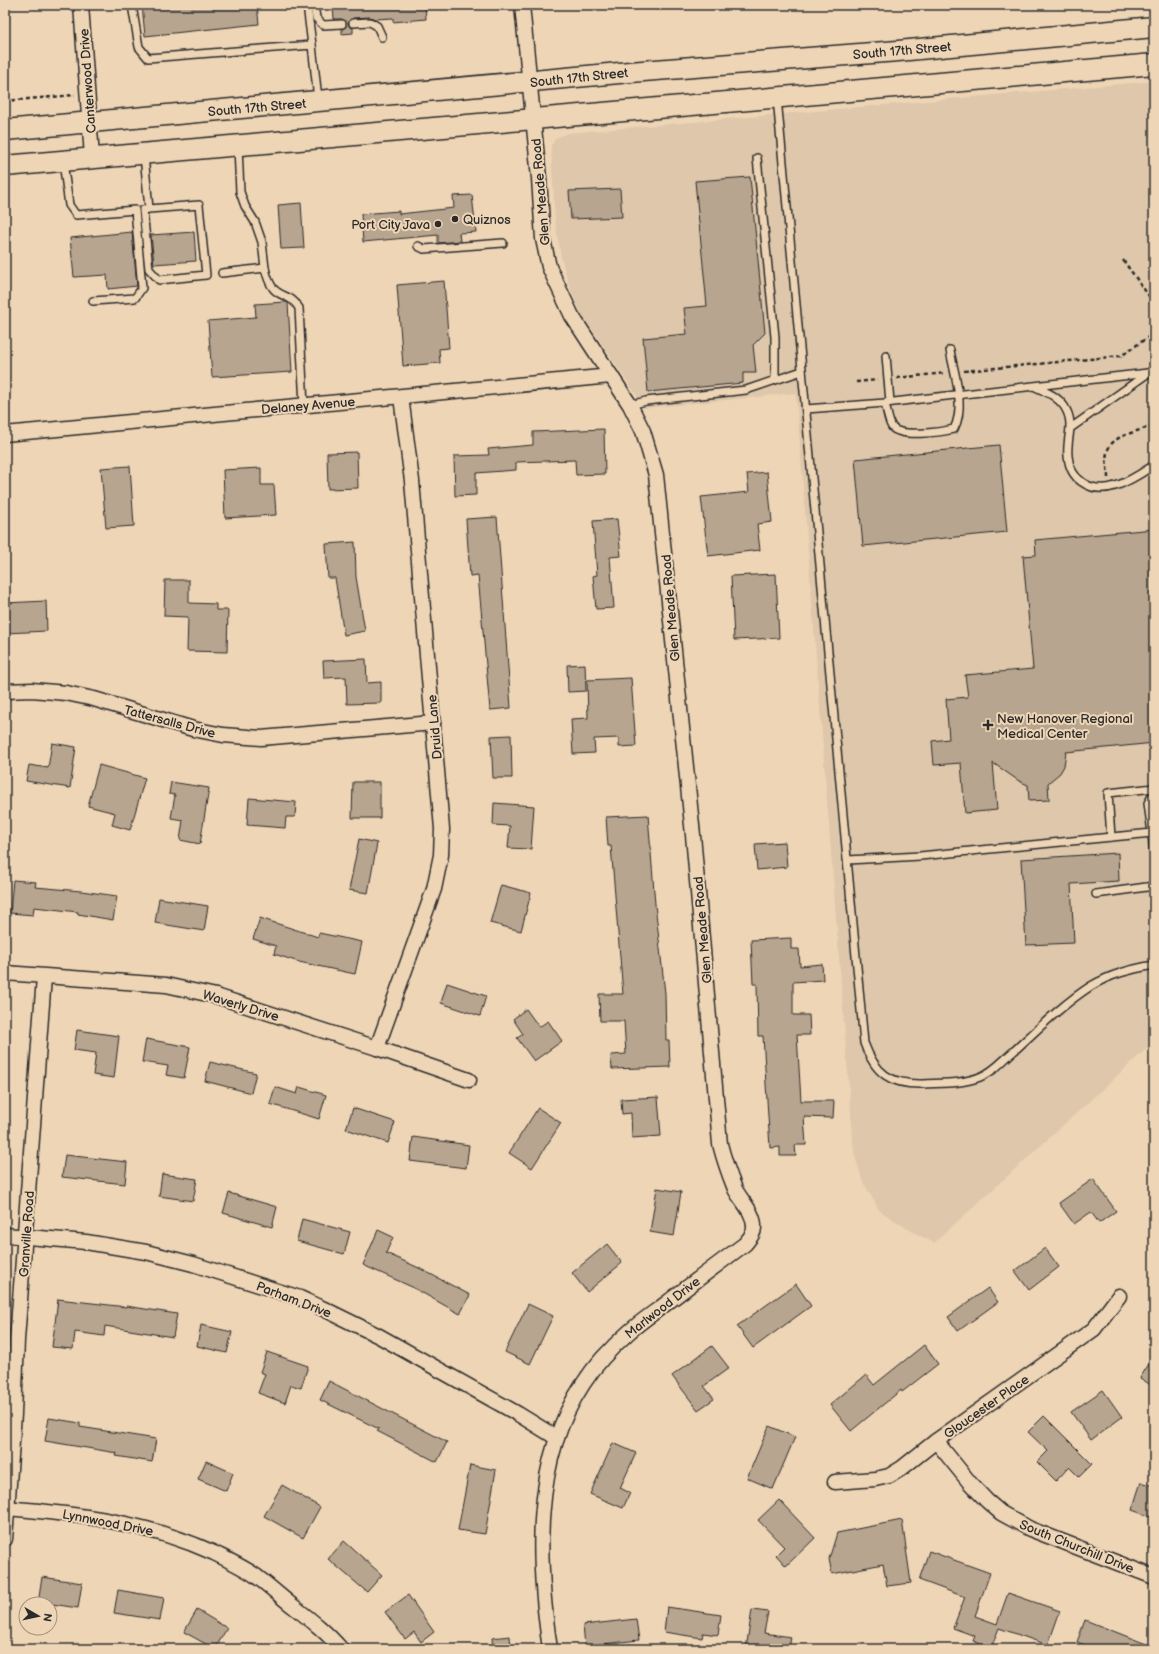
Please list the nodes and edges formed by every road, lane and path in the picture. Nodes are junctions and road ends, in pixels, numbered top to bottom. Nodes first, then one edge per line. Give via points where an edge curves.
1 (81, 5) edge
2 (132, 5) edge
3 (307, 5) edge
4 (314, 5) edge
5 (522, 5) edge
6 (353, 23) dead end
7 (342, 24) dead end
8 (1154, 27) edge
9 (382, 37) dead end
10 (312, 45) junction
11 (1154, 64) edge
12 (530, 82) junction
13 (75, 95) dead end
14 (777, 98) junction
15 (5, 101) edge
16 (318, 101) junction
17 (534, 119) junction
18 (90, 122) junction
19 (5, 130) edge
20 (238, 144) junction
21 (144, 153) junction
22 (92, 158) junction
23 (757, 158) dead end
24 (63, 160) junction
25 (5, 166) edge
26 (149, 209) junction
27 (503, 243) dead end
28 (418, 246) dead end
29 (1123, 260) dead end
30 (264, 268) junction
31 (222, 273) dead end
32 (93, 300) dead end
33 (1154, 303) edge
34 (1154, 333) edge
35 (1148, 337) junction
36 (1154, 345) edge
37 (950, 350) dead end
38 (886, 356) dead end
39 (802, 371) junction
40 (1151, 371) edge
41 (954, 372) junction
42 (611, 376) junction
43 (775, 379) junction
44 (888, 379) junction
45 (856, 382) dead end
46 (1036, 387) junction
47 (958, 395) junction
48 (401, 397) junction
49 (887, 403) junction
50 (630, 405) junction
51 (304, 406) junction
52 (806, 409) junction
53 (1154, 424) edge
54 (1072, 427) junction
55 (5, 434) edge
56 (1154, 465) edge
57 (1109, 488) junction
58 (5, 691) edge
59 (433, 723) junction
60 (1154, 788) edge
61 (1154, 793) edge
62 (1152, 833) junction
63 (1111, 837) junction
64 (1154, 857) edge
65 (848, 860) junction
66 (1154, 886) edge
67 (1096, 894) dead end
68 (1154, 965) edge
69 (5, 973) edge
70 (44, 977) junction
71 (377, 1048) junction
72 (469, 1080) dead end
73 (754, 1230) joint
74 (5, 1235) edge
75 (26, 1236) junction
76 (1119, 1296) dead end
77 (557, 1438) junction
78 (936, 1441) junction
79 (835, 1482) dead end
80 (6, 1508) edge
81 (5, 1539) edge
82 (1154, 1577) edge
83 (341, 1649) edge
84 (550, 1649) edge

1 - 18 street, Canterwood Drive
2 - 10 lane via 139,47 148,58
3 - 10 lane
4 - 7 lane via 316,18 323,25
5 - 12 street, Glen Meade Road
6 - 9 lane via 370,22 378,26
8 - 12 main road, South 17th Street
10 - 16 lane
11 - 14 main road
12 - 16 main road, South 17th Street
12 - 17 street, Glen Meade Road
13 - 15 path
14 - 17 main road
14 - 39 lane
16 - 18 main road, South 17th Street
17 - 20 main road
17 - 42 street, Glen Meade Road via 543,239 549,267 572,316
18 - 19 main road, South 17th Street
18 - 22 street, Canterwood Drive
20 - 21 main road
20 - 30 lane via 240,192 262,242
21 - 22 main road
21 - 26 lane
22 - 24 main road
23 - 43 lane via 775,337
24 - 25 main road
24 - 32 lane via 68,205 76,215 135,210 142,288 135,298
26 - 26 lane via 142,210 149,269 159,280 206,275 199,205
27 - 28 lane via 424,249
29 - 33 path
30 - 31 lane
30 - 51 lane via 268,283 274,291 295,301 299,308
34 - 35 path
35 - 36 path
35 - 41 path via 1122,356
37 - 41 lane
38 - 44 lane
39 - 43 lane
39 - 52 lane
40 - 46 lane
40 - 54 lane
41 - 44 path
41 - 47 lane
42 - 48 street, Delaney Avenue
42 - 50 street, Glen Meade Road
43 - 50 lane via 746,390 646,400
44 - 45 path
44 - 49 lane
46 - 47 lane
46 - 54 lane via 1056,398 1064,406
47 - 49 lane
47 - 49 lane via 956,424 954,429 947,431 897,432 892,427
48 - 51 street, Delaney Avenue
48 - 59 street, Druid Lane via 412,481
49 - 52 lane
50 - 73 street, Glen Meade Road via 652,457 660,503 720,1144 736,1191 753,1218
51 - 55 street, Delaney Avenue
52 - 65 lane
53 - 57 path via 1118,438 1109,446 1106,460
54 - 57 lane via 1068,456 1073,476 1088,486
56 - 57 lane via 1130,481
58 - 59 street, Tattersalls Drive via 66,693 193,729 230,736 261,738
59 - 71 street, Druid Lane via 442,829 441,855 434,889
60 - 63 lane via 1108,793
61 - 62 lane via 1148,803
62 - 63 lane
62 - 64 lane
63 - 65 lane via 920,856
65 - 68 lane via 864,1043 870,1060 882,1073 898,1082 940,1084 981,1077 997,1067 1074,998 1091,986 1110,976
66 - 67 lane
69 - 70 street, Waverly Drive
70 - 71 street, Waverly Drive via 112,980 184,988
70 - 75 street, Granville Road
71 - 72 street, Waverly Drive
73 - 77 street, Marlwood Drive via 745,1244 630,1331 594,1368 567,1412
74 - 75 street, Parham Drive
75 - 77 street, Parham Drive via 146,1252 300,1298 379,1336
75 - 80 street, Granville Road
76 - 78 street, Gloucester Place via 1094,1329
77 - 84 street, Marlwood Drive via 545,1489 542,1527 542,1574
78 - 79 street, Gloucester Place via 889,1476
78 - 82 street, South Churchill Drive via 974,1487 1001,1513 1030,1529
80 - 81 street, Granville Road
80 - 83 street, Lynnwood Drive via 80,1515 136,1525 198,1546 256,1576 323,1630

